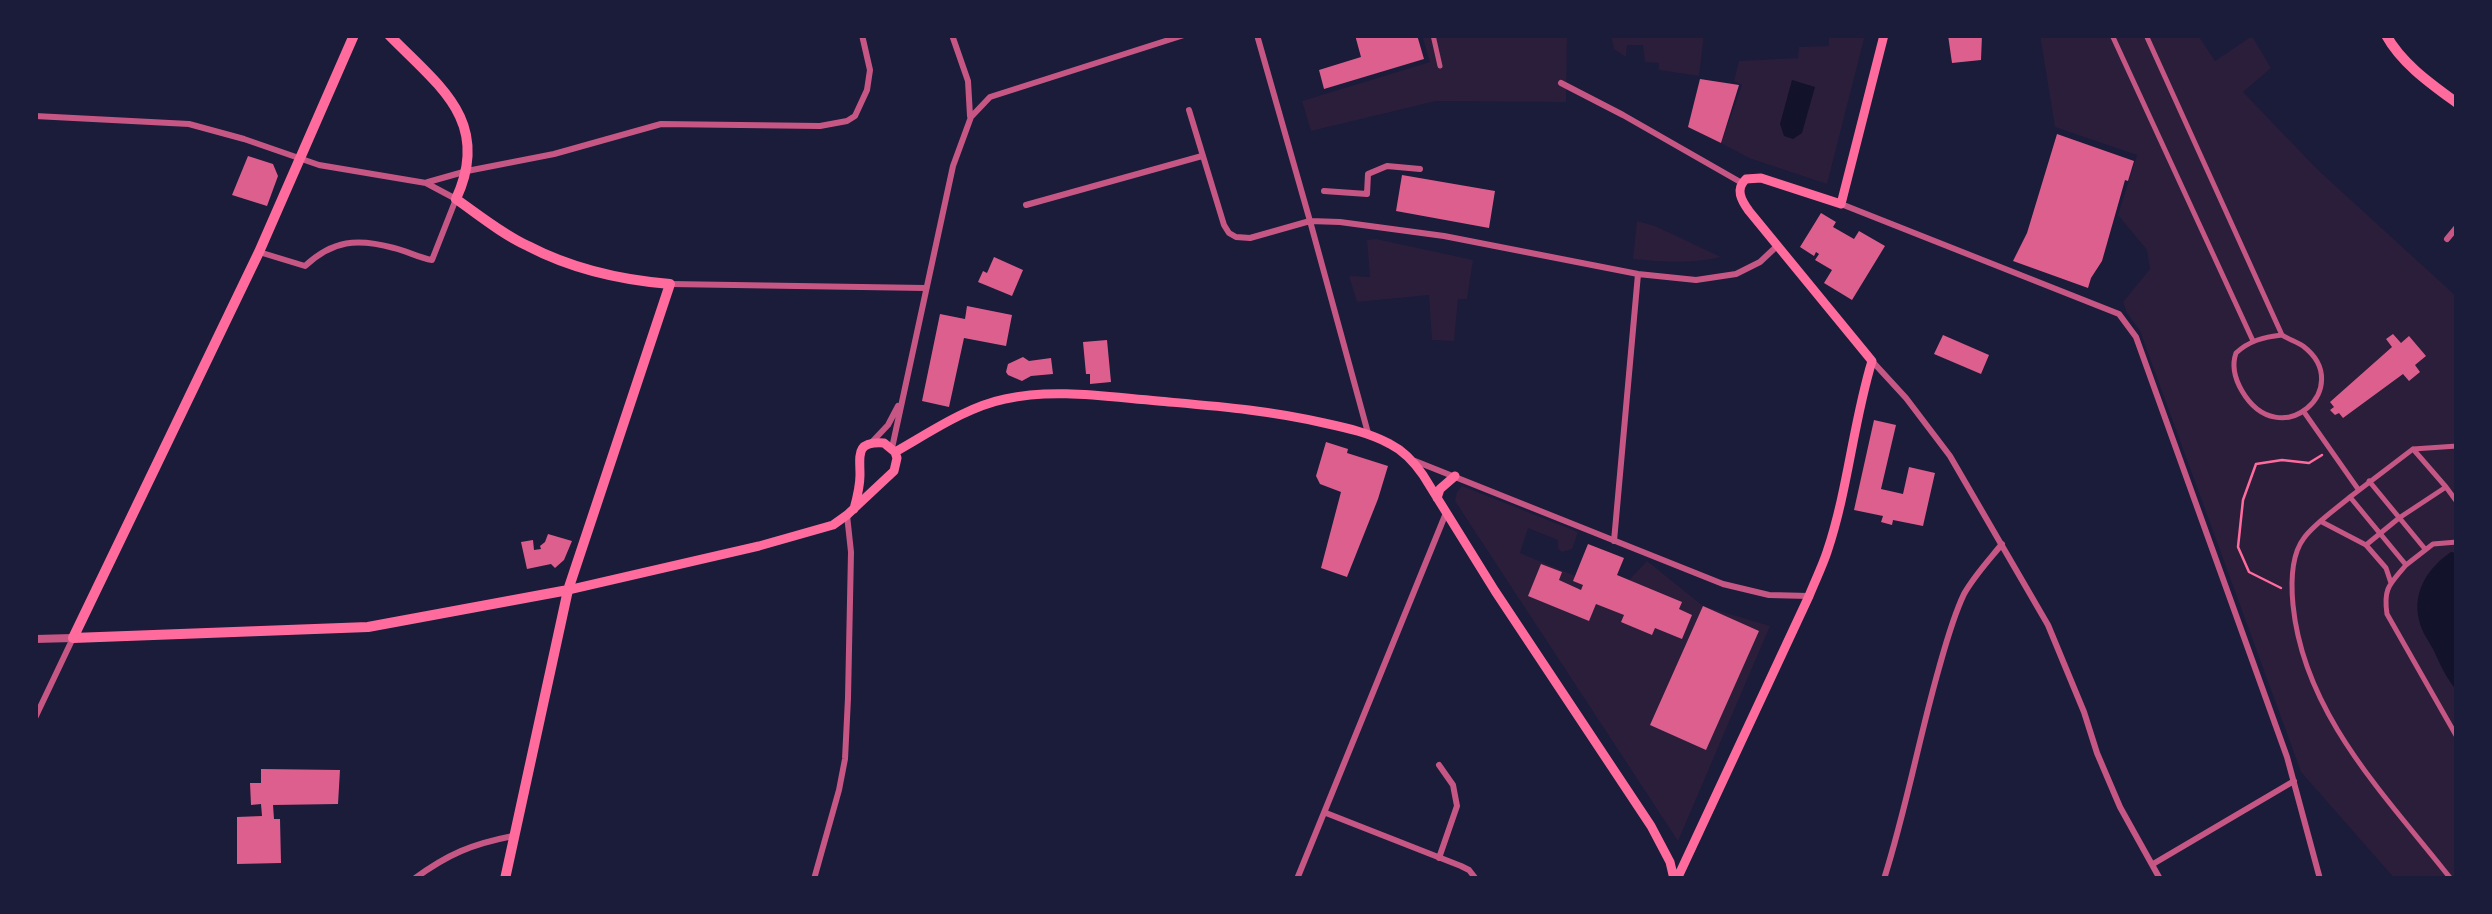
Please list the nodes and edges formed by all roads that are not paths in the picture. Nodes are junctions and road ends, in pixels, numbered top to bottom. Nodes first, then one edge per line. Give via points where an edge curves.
1 (354, 35) edge
2 (389, 35) edge
3 (862, 35) edge
4 (952, 35) edge
5 (1184, 35) edge
6 (1256, 35) edge
7 (1433, 35) edge
8 (1884, 35) edge
9 (2112, 35) edge
10 (2146, 35) edge
11 (2386, 35) edge
12 (1440, 66) dead end
13 (1560, 84) dead end
14 (2457, 103) edge
15 (1189, 110) dead end
16 (35, 116) edge
17 (970, 117) junction
18 (1202, 156) junction
19 (300, 160) junction
20 (1420, 169) dead end
21 (467, 171) junction
22 (426, 182) junction
23 (1742, 183) junction
24 (1324, 192) dead end
25 (456, 199) junction
26 (1841, 204) junction
27 (1026, 205) dead end
28 (1310, 221) junction
29 (1777, 246) junction
30 (260, 252) junction
31 (1638, 274) junction
32 (670, 284) junction
33 (925, 288) junction
34 (2282, 335) junction
35 (2253, 341) junction
36 (1872, 360) junction
37 (902, 396) junction
38 (2304, 412) junction
39 (1368, 434) junction
40 (871, 443) junction
41 (2457, 446) edge
42 (2413, 449) junction
43 (894, 450) junction
44 (1413, 460) junction
45 (861, 471) junction
46 (1456, 476) junction
47 (884, 479) junction
48 (2368, 481) junction
49 (2446, 487) junction
50 (2358, 489) junction
51 (2350, 497) junction
52 (1437, 498) junction
53 (2457, 502) edge
54 (850, 512) junction
55 (1446, 513) junction
56 (2400, 518) junction
57 (2322, 522) junction
58 (2380, 533) junction
59 (1614, 541) junction
60 (2457, 542) edge
61 (2002, 544) junction
62 (2366, 545) junction
63 (2425, 549) junction
64 (2406, 566) junction
65 (2391, 583) junction
66 (568, 590) junction
67 (1809, 596) junction
68 (74, 638) junction
69 (35, 639) edge
70 (35, 718) edge
71 (2457, 737) edge
72 (1438, 766) dead end
73 (2294, 781) junction
74 (1326, 812) junction
75 (513, 836) junction
76 (1439, 858) junction
77 (2153, 864) junction
78 (414, 879) edge
79 (505, 879) edge
80 (814, 879) edge
81 (1297, 879) edge
82 (1476, 879) edge
83 (1676, 879) edge
84 (1884, 879) edge
85 (2160, 879) edge
86 (2320, 879) edge
87 (2452, 879) edge

1 - 19 main road
2 - 21 main road via 459,111
3 - 21 street via 867,90 847,121 661,124
4 - 17 street via 968,81
5 - 17 street via 1000,93
6 - 28 street
7 - 12 street
8 - 26 main road
9 - 35 street
10 - 34 street
11 - 14 main road via 2406,62
13 - 23 street
15 - 18 street
16 - 19 street via 189,124
17 - 33 street
18 - 27 street
18 - 28 street via 1224,225 1236,237
19 - 22 street
19 - 30 main road
20 - 24 street via 1388,166 1368,174 1367,194
21 - 22 street
21 - 25 main road
22 - 25 street
23 - 26 main road via 1761,178
23 - 29 main road via 1743,202
25 - 30 street via 432,260 358,242 336,244 305,266
25 - 32 main road via 526,246 558,259
26 - 73 street via 2119,314 2128,324
28 - 31 street via 1444,236
28 - 39 street
29 - 31 street via 1748,269 1717,278
29 - 36 main road
30 - 68 main road
31 - 59 street
32 - 33 street
32 - 66 main road
33 - 37 street
34 - 35 street
34 - 38 street via 2304,348 2322,378
35 - 38 street via 2233,362 2248,402 2270,417
36 - 61 street via 1950,456
36 - 67 main road via 1834,528
37 - 40 street
37 - 43 street
38 - 50 street
39 - 43 main road via 1267,411 1023,396 975,409
39 - 44 main road
40 - 43 main road
40 - 45 main road via 858,458
41 - 42 street
42 - 48 street
42 - 49 street
43 - 47 main road via 897,465
44 - 46 street
44 - 52 main road
45 - 47 main road
45 - 54 main road
46 - 52 main road
46 - 59 street
47 - 54 main road
48 - 50 street
48 - 56 street
49 - 53 street
49 - 56 street
50 - 51 street
51 - 57 street
51 - 58 street
52 - 55 main road
54 - 66 main road via 824,528 759,546
54 - 80 street via 845,759
55 - 74 street
55 - 83 main road via 1651,826
56 - 58 street
56 - 63 street
57 - 62 street
57 - 87 street via 2303,539 2296,558 2292,591 2301,654 2339,732
58 - 62 street
58 - 64 street
59 - 67 street via 1744,590
60 - 63 street
61 - 77 street via 2048,626 2120,808
61 - 84 street via 1963,597 1948,637
62 - 65 street
63 - 64 street
64 - 65 street
65 - 71 street via 2386,614
66 - 68 main road via 368,627
66 - 75 main road
67 - 83 main road
68 - 69 street
68 - 70 street
72 - 76 street via 1453,785 1456,806
73 - 77 street
73 - 86 street
74 - 76 street
74 - 81 street
75 - 78 street via 460,850
75 - 79 main road
76 - 82 street
77 - 85 street

